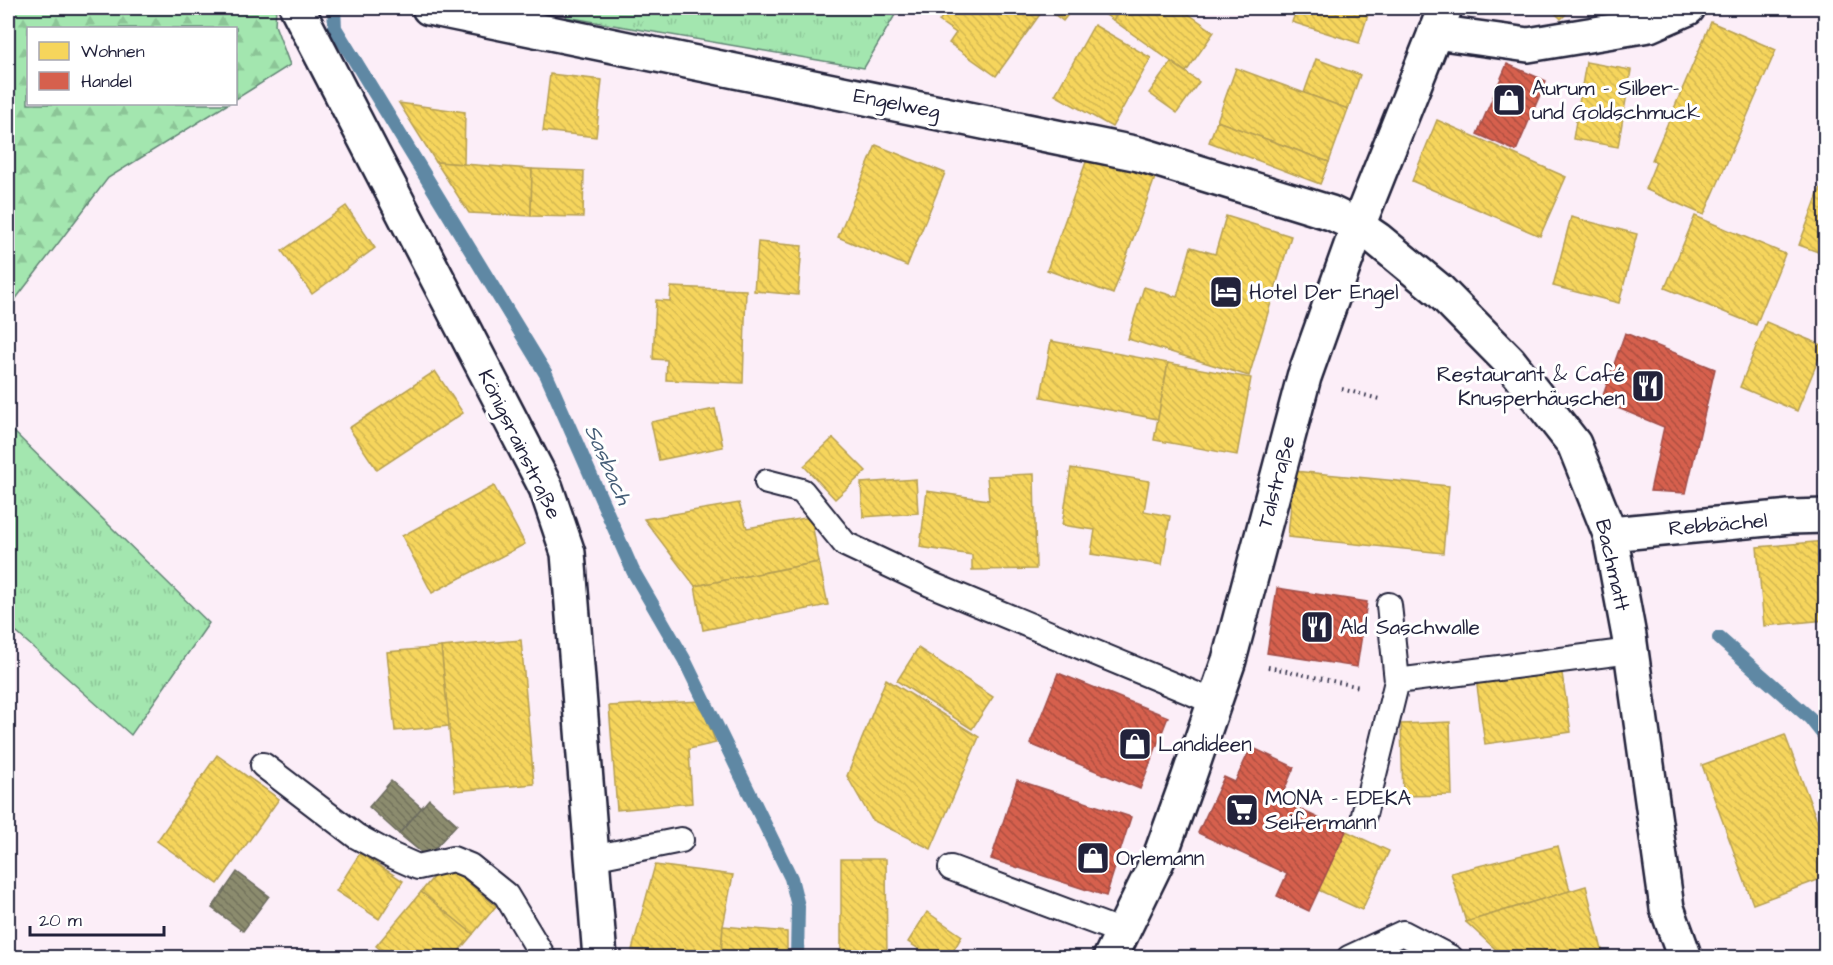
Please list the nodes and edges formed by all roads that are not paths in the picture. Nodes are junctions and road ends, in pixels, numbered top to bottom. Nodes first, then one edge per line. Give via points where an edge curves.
1 (297, 8) edge
2 (429, 8) edge
3 (1688, 8) edge
4 (1440, 20) edge
5 (1358, 226) junction
6 (767, 482) dead end
7 (1826, 516) edge
8 (1610, 534) junction
9 (1389, 605) dead end
10 (1631, 651) junction
11 (1395, 687) junction
12 (1214, 702) junction
13 (263, 765) dead end
14 (1364, 815) dead end
15 (681, 840) dead end
16 (592, 858) junction
17 (951, 868) dead end
18 (1116, 945) edge
19 (544, 957) edge
20 (600, 957) edge
21 (1349, 957) edge
22 (1451, 957) edge
23 (1685, 957) edge

1 - 16 street, Königsrainstraße via 546,488 565,542
2 - 5 street, Engelweg via 1139,154 1331,213
3 - 4 street via 1649,25 1528,45
4 - 5 street, Talstraße
5 - 8 street, Bachmatt via 1440,291 1509,361 1574,444
5 - 12 street, Talstraße via 1304,378 1229,660
6 - 12 lane via 802,491 845,544 930,584
7 - 8 street, Rebbächel
8 - 10 street, Bachmatt
9 - 11 lane
10 - 11 lane
10 - 23 street, Bachmatt via 1667,908
11 - 14 lane
12 - 18 street, Talstraße via 1162,851
13 - 19 lane via 356,836 393,856 417,867 453,859 470,866 506,896
15 - 16 lane
16 - 20 street, Königsrainstraße
17 - 18 lane
21 - 22 lane via 1403,933

